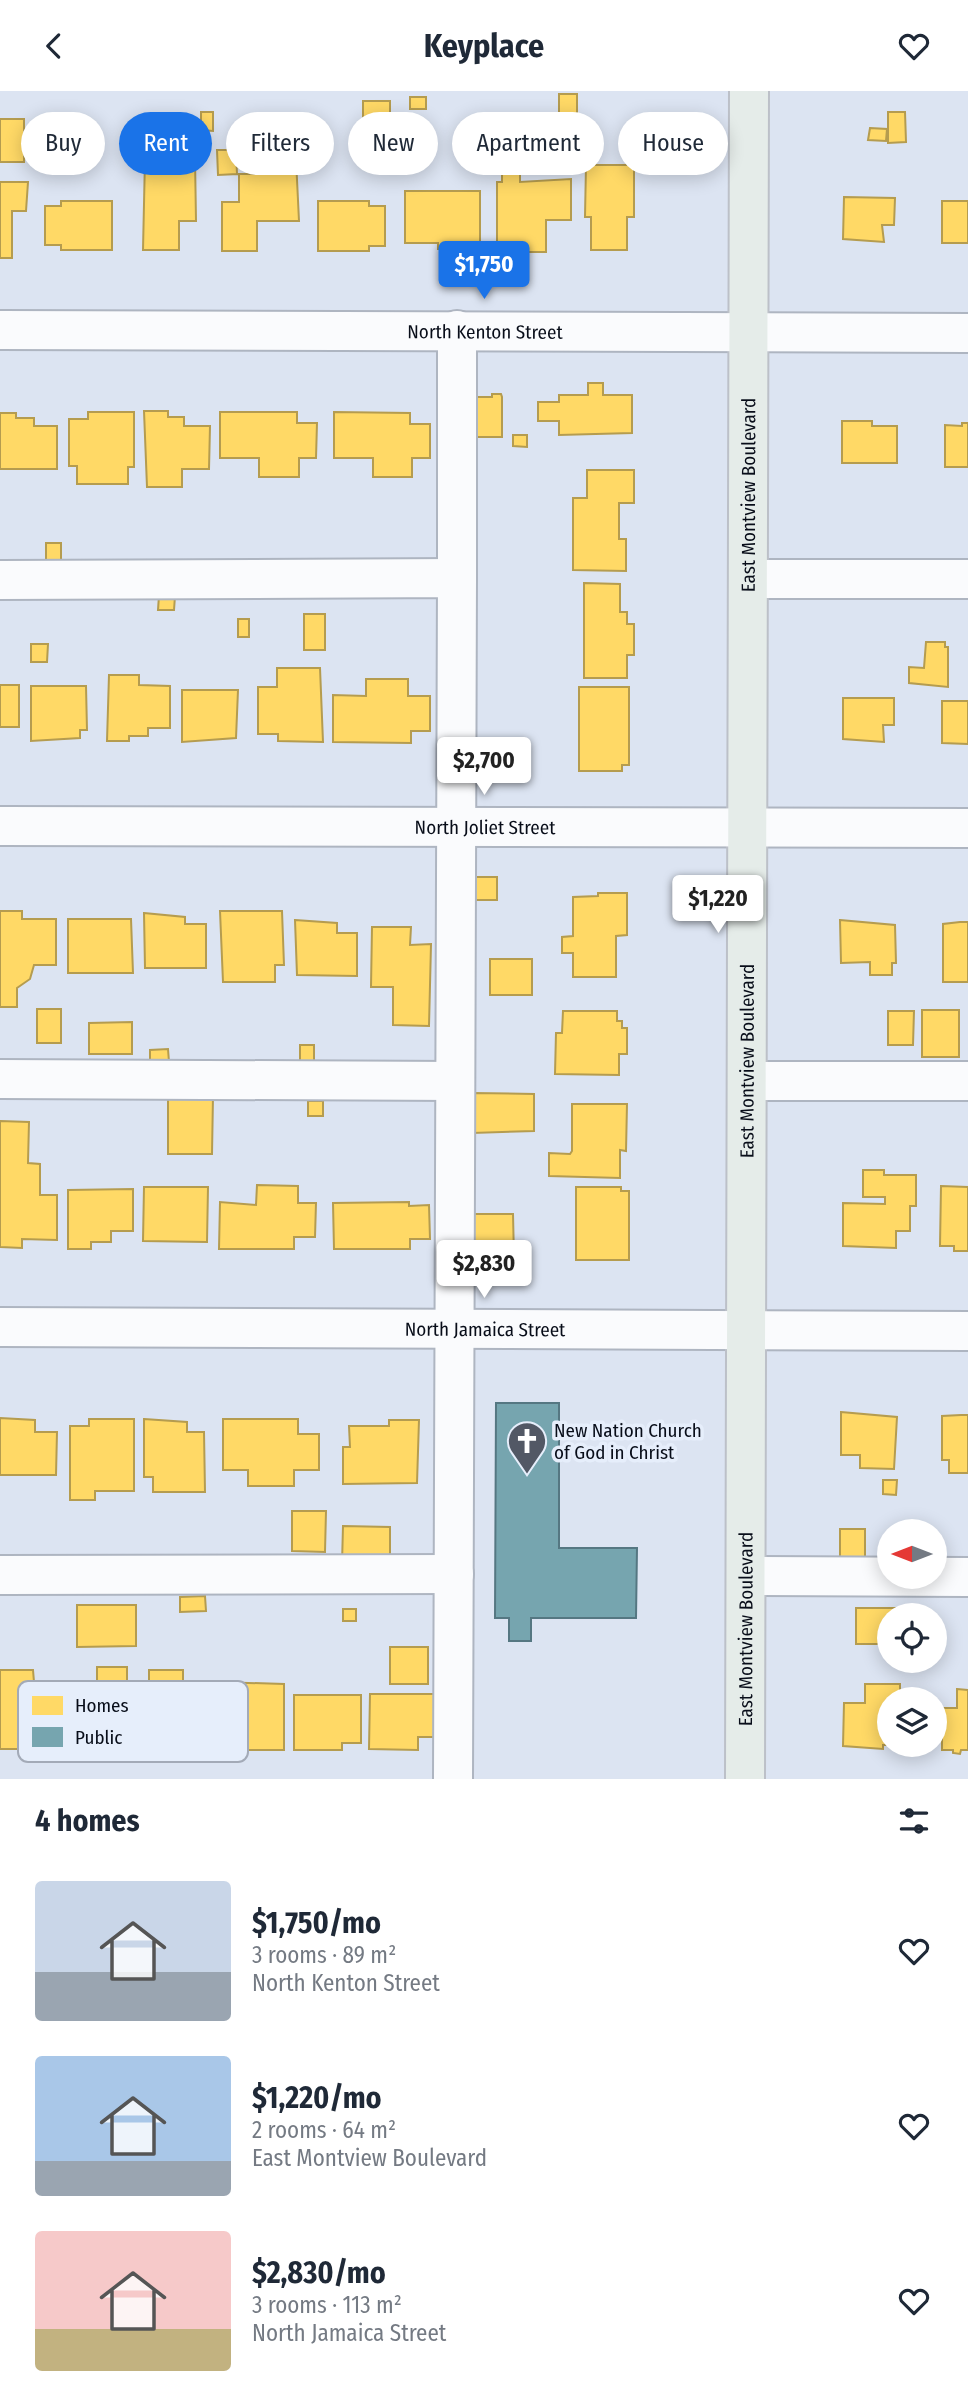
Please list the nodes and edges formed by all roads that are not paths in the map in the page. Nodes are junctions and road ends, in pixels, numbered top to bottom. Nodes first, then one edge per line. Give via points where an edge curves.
1 (749, 91) edge
2 (0, 330) edge
3 (457, 330) junction
4 (750, 333) junction
5 (968, 333) edge
6 (457, 579) junction
7 (749, 579) junction
8 (968, 579) edge
9 (0, 580) edge
10 (0, 826) edge
11 (455, 827) junction
12 (748, 828) junction
13 (968, 828) edge
14 (0, 1079) edge
15 (455, 1081) junction
16 (748, 1081) junction
17 (968, 1081) edge
18 (0, 1327) edge
19 (454, 1329) junction
20 (748, 1331) junction
21 (968, 1331) edge
22 (454, 1574) junction
23 (0, 1575) edge
24 (747, 1576) junction
25 (968, 1577) edge
26 (453, 1779) edge
27 (745, 1779) edge

1 - 4 main road, East Montview Boulevard
2 - 3 street, North Kenton Street
3 - 4 street, North Kenton Street
3 - 6 street
4 - 5 street, North Kenton Street
4 - 7 main road, East Montview Boulevard
6 - 9 street
6 - 11 street
7 - 8 street
7 - 12 main road, East Montview Boulevard
10 - 11 street, North Joliet Street
11 - 12 street, North Joliet Street
11 - 15 street
12 - 13 street, North Joliet Street
12 - 16 main road, East Montview Boulevard
14 - 15 street
15 - 19 street
16 - 17 street
16 - 20 main road, East Montview Boulevard
18 - 19 street, North Jamaica Street
19 - 20 street, North Jamaica Street
19 - 22 street
20 - 21 street, North Jamaica Street
20 - 24 main road, East Montview Boulevard
22 - 23 street
22 - 26 street
24 - 25 street
24 - 27 main road, East Montview Boulevard

